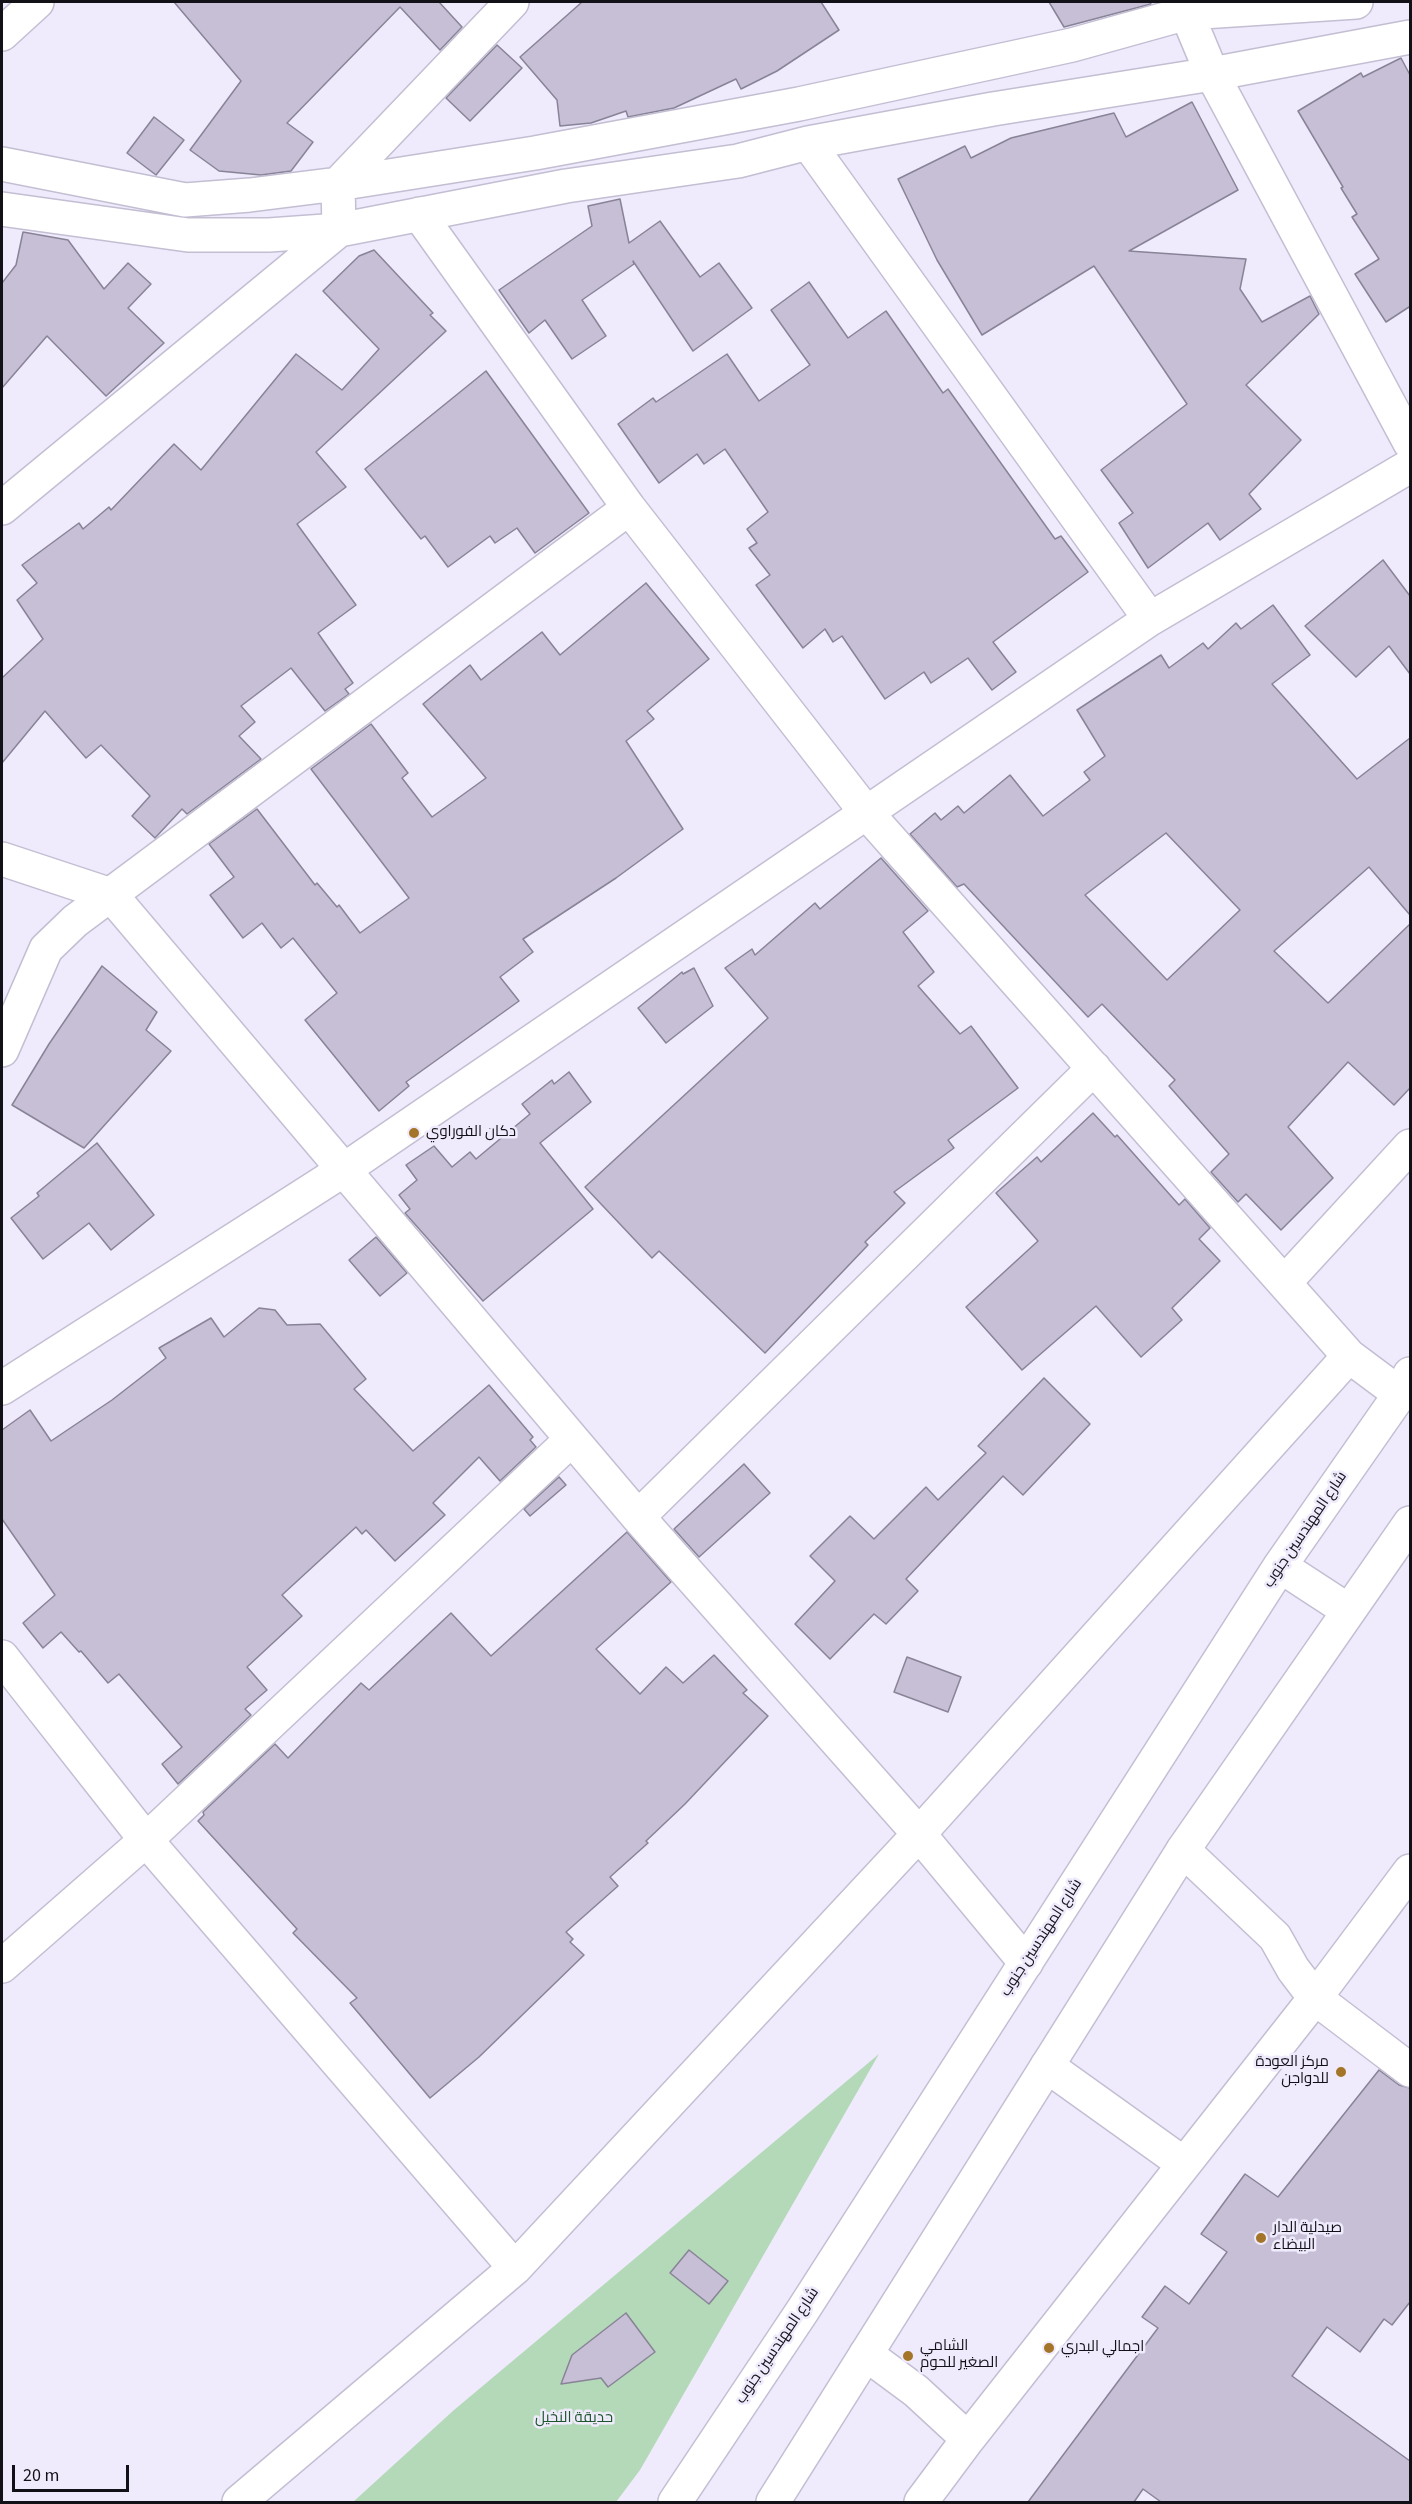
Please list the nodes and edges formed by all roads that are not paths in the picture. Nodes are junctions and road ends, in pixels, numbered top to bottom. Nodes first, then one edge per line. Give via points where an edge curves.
1 (37, 2) edge
2 (512, 2) edge
3 (1356, 2) edge
4 (1185, 7) edge
5 (2, 34) edge
6 (1410, 37) edge
7 (1072, 45) junction
8 (1212, 74) junction
9 (1083, 95) junction
10 (808, 143) junction
11 (2, 164) edge
12 (338, 184) junction
13 (2, 208) edge
14 (419, 214) junction
15 (339, 230) junction
16 (1410, 443) edge
17 (1410, 466) edge
18 (2, 508) edge
19 (629, 508) junction
20 (1150, 619) junction
21 (865, 811) junction
22 (2, 859) edge
23 (111, 896) junction
24 (2, 1050) edge
25 (1094, 1068) junction
26 (1410, 1146) edge
27 (345, 1169) junction
28 (1286, 1282) junction
29 (1349, 1356) junction
30 (1405, 1384) edge
31 (2, 1388) edge
32 (572, 1439) junction
33 (638, 1517) junction
34 (1410, 1523) edge
35 (1280, 1566) junction
36 (1349, 1611) junction
37 (2, 1657) edge
38 (919, 1834) junction
39 (146, 1840) junction
40 (1183, 1850) junction
41 (1410, 1871) edge
42 (1026, 1963) junction
43 (2, 1966) edge
44 (1315, 1998) junction
45 (1047, 2066) junction
46 (1410, 2070) edge
47 (1184, 2164) junction
48 (515, 2268) junction
49 (866, 2354) junction
50 (968, 2439) junction
51 (239, 2502) edge
52 (675, 2502) edge
53 (772, 2502) edge
54 (921, 2502) edge

1 - 5 main road
2 - 12 main road
3 - 4 main road
4 - 7 main road
4 - 8 main road
6 - 8 main road
7 - 9 main road
7 - 12 main road via 787,106 535,153
8 - 9 main road
8 - 16 main road
9 - 10 main road
10 - 14 main road via 738,161 566,186
10 - 20 main road
11 - 12 main road via 185,200
12 - 15 main road
13 - 15 main road via 188,235
14 - 15 main road
14 - 19 main road
15 - 18 main road
17 - 20 main road
19 - 21 main road
19 - 23 main road
20 - 21 main road
21 - 25 main road
21 - 27 main road
22 - 23 main road
23 - 24 main road via 75,921 46,949
23 - 27 main road
25 - 28 main road
25 - 33 main road
26 - 28 main road
27 - 31 main road
27 - 32 main road
28 - 29 main road
29 - 30 main road
29 - 38 main road
30 - 35 main road, شارع المهندسين جنوب
32 - 33 main road
32 - 39 main road
33 - 38 main road
34 - 36 main road
35 - 36 main road
35 - 42 main road, شارع المهندسين جنوب
36 - 40 main road
37 - 39 main road
38 - 42 main road
38 - 48 main road
39 - 43 main road
39 - 48 main road
40 - 44 main road via 1275,1937
40 - 45 main road
41 - 44 main road
42 - 52 main road, شارع المهندسين جنوب
44 - 46 main road
44 - 47 main road
45 - 47 main road
45 - 49 main road
47 - 50 main road
48 - 51 main road
49 - 50 main road via 916,2391
49 - 53 main road
50 - 54 main road

